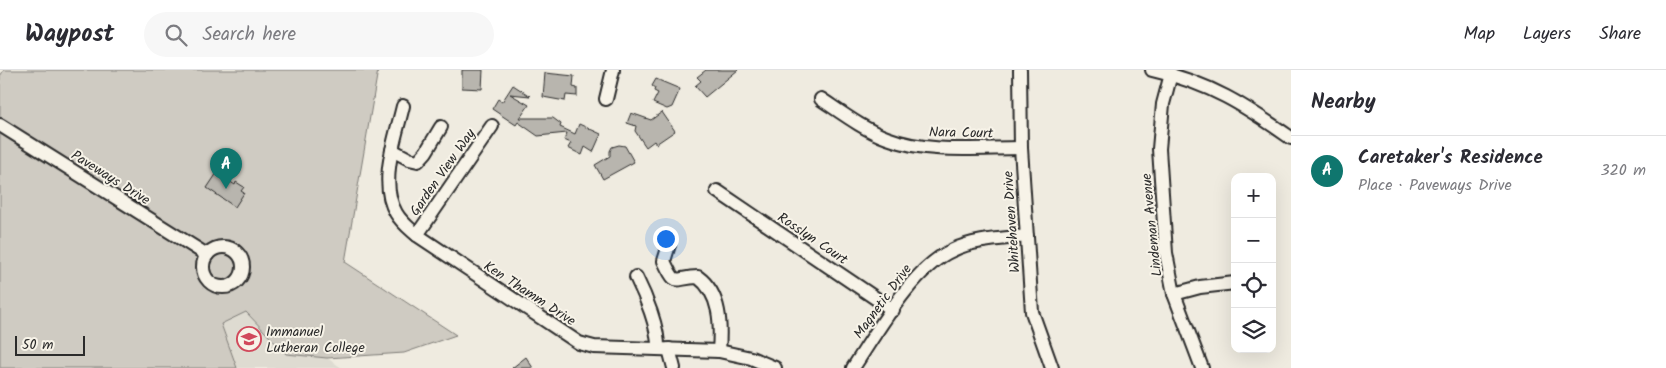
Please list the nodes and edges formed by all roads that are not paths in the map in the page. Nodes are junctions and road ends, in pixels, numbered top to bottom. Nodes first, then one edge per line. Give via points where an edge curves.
1 (612, 70) edge
2 (1020, 70) edge
3 (1152, 70) edge
4 (1171, 74) junction
5 (606, 99) dead end
6 (821, 99) dead end
7 (404, 106) dead end
8 (0, 125) edge
9 (492, 126) dead end
10 (441, 127) dead end
11 (1291, 138) edge
12 (1021, 148) junction
13 (392, 150) junction
14 (717, 191) dead end
15 (417, 235) junction
16 (1028, 236) junction
17 (669, 245) dead end
18 (207, 255) dead end
19 (636, 277) dead end
20 (1231, 283) edge
21 (1174, 294) junction
22 (893, 310) junction
23 (663, 349) junction
24 (719, 351) junction
25 (674, 368) edge
26 (775, 368) edge
27 (853, 368) edge
28 (1052, 368) edge
29 (1202, 368) edge

1 - 5 street
2 - 12 street, Whitehaven Drive
3 - 4 street
4 - 11 street via 1228,96
4 - 21 street, Lindeman Avenue via 1163,104 1159,149 1166,253
6 - 12 street, Nara Court via 856,123 895,140 939,149
7 - 13 street, Ken Thamm Drive
8 - 18 street, Paveways Drive
9 - 15 street, Garden View Way
10 - 13 street via 418,161
12 - 16 street, Whitehaven Drive
13 - 15 street, Ken Thamm Drive via 390,197 402,222
14 - 22 street, Rosslyn Court
15 - 23 street, Ken Thamm Drive via 579,343 594,347
16 - 22 street, Magnetic Drive via 977,242 952,250 925,268
16 - 28 street, Whitehaven Drive via 1032,312
17 - 24 street via 664,261 674,278 679,281 698,277 710,289 720,321
19 - 23 street
20 - 21 street
21 - 29 street, Lindeman Avenue
22 - 27 street, Magnetic Drive
23 - 24 street, Ken Thamm Drive
23 - 25 street
24 - 26 street, Ken Thamm Drive

